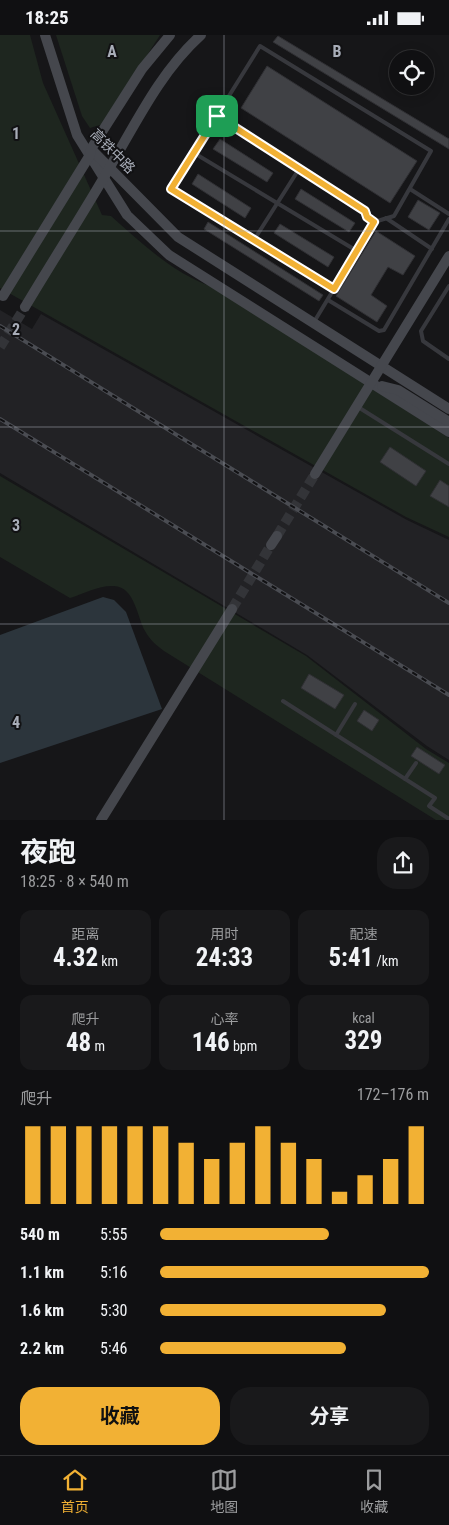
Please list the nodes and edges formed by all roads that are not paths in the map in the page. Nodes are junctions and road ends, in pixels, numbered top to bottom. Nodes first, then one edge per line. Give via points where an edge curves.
1 (45, 35) edge
2 (170, 35) edge
3 (201, 35) edge
4 (217, 116) junction
5 (90, 152) junction
6 (194, 153) junction
7 (110, 168) junction
8 (300, 169) junction
9 (104, 178) junction
10 (410, 189) junction
11 (277, 203) junction
12 (449, 213) edge
13 (386, 218) junction
14 (449, 219) edge
15 (374, 222) junction
16 (254, 241) junction
17 (432, 249) junction
18 (357, 251) junction
19 (449, 256) edge
20 (449, 285) edge
21 (334, 289) junction
22 (3, 296) dead end
23 (328, 300) junction
24 (24, 307) tunnel mouth
25 (313, 324) junction
26 (449, 359) edge
27 (380, 367) junction
28 (371, 383) junction
29 (357, 406) junction
30 (449, 409) edge
31 (449, 422) edge
32 (449, 432) edge
33 (449, 464) edge
34 (315, 474) tunnel mouth
35 (277, 536) tunnel mouth
36 (271, 545) tunnel mouth
37 (232, 609) tunnel mouth
38 (283, 701) dead end
39 (355, 704) dead end
40 (336, 735) junction
41 (416, 763) dead end
42 (405, 779) junction
43 (449, 819) edge
44 (101, 820) edge

1 - 5 street, 高铁中路 via 77,135
2 - 5 street via 142,69
3 - 7 street via 184,50 158,86
4 - 6 lane
4 - 8 lane
4 - 10 lane via 260,46 431,151
5 - 7 street, 高铁中路
5 - 9 street, 高铁中路
5 - 22 street
6 - 11 lane
6 - 16 lane via 171,189
7 - 9 street
7 - 25 street, 高铁中路 via 178,237
8 - 11 lane
8 - 15 lane via 365,211
9 - 24 street
9 - 28 street, 高铁中路 via 128,215 169,255
10 - 12 lane
10 - 13 lane via 394,216
11 - 16 lane
11 - 18 lane
13 - 15 lane
13 - 17 lane
14 - 17 lane
15 - 18 lane
16 - 21 lane
17 - 23 lane via 384,330 379,331
18 - 21 lane
19 - 27 street
20 - 26 lane via 420,331 423,341
21 - 23 lane
23 - 25 lane
25 - 27 street, 高铁中路
27 - 28 street
27 - 30 street, 高铁中路
28 - 29 street
28 - 31 street, 高铁中路 via 398,390
28 - 32 street, 高铁中路
29 - 33 lane
29 - 34 street
35 - 36 street
37 - 44 street
38 - 40 lane
39 - 40 lane
40 - 42 lane
41 - 42 lane
42 - 43 lane via 435,798 429,806

